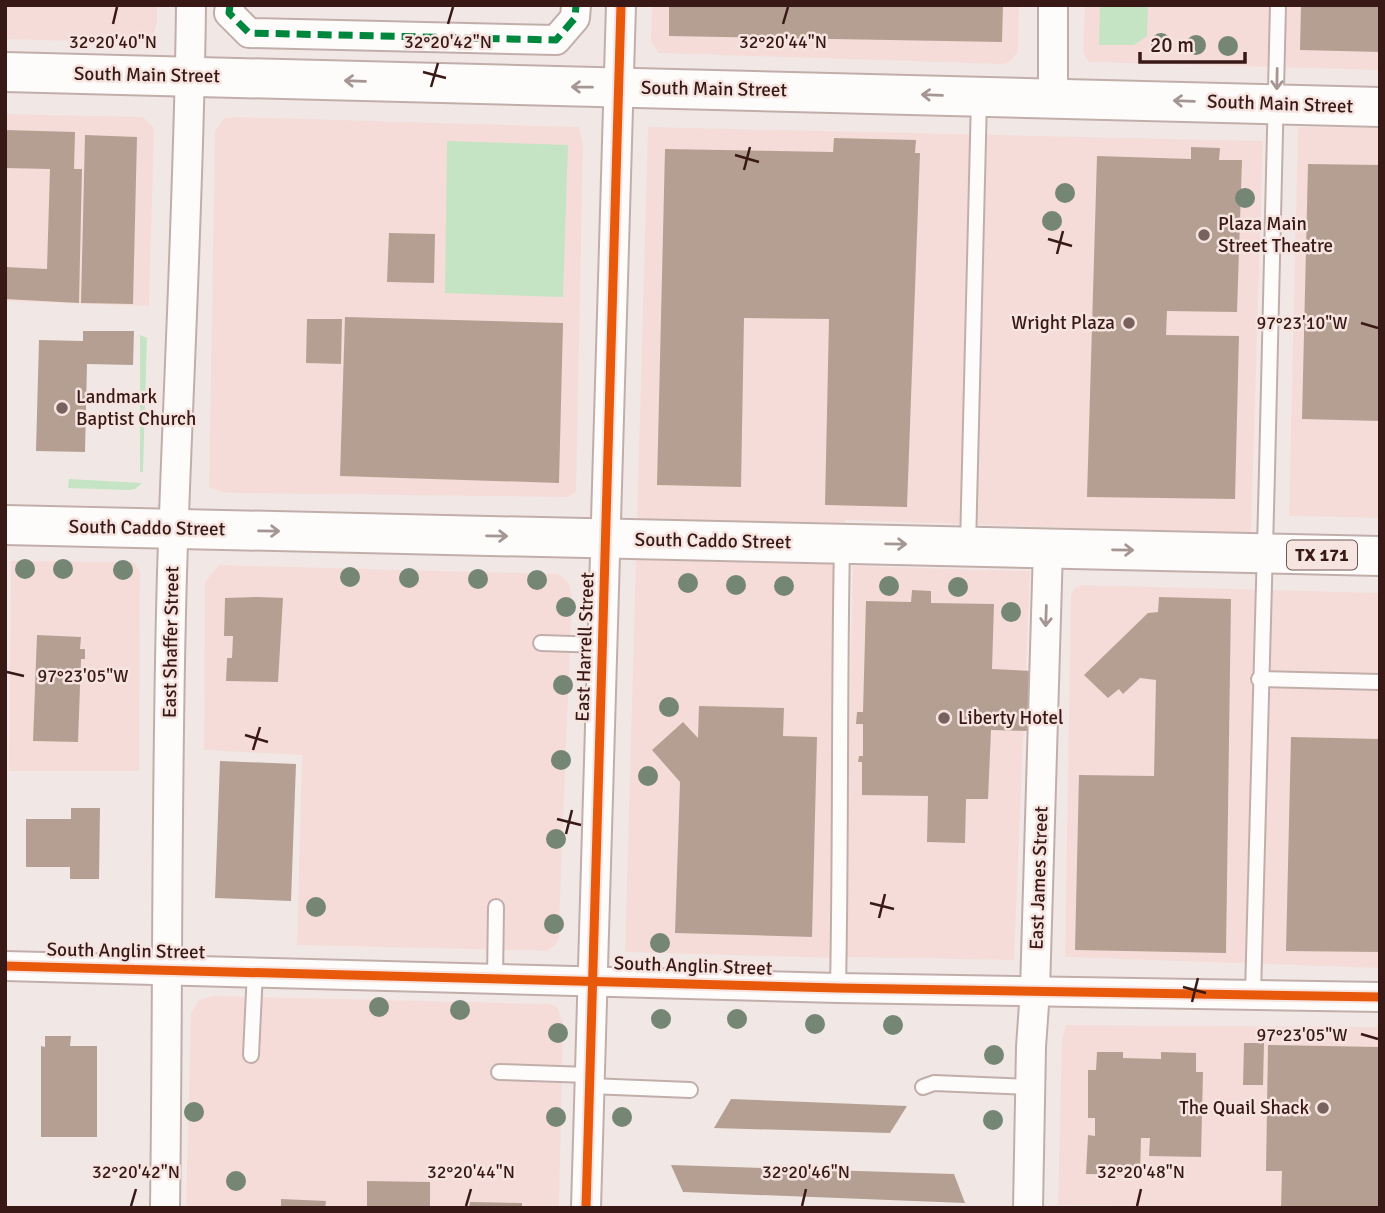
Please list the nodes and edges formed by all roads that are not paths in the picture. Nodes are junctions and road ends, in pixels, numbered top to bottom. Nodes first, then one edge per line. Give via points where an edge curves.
1 (191, 5) edge
2 (230, 5) edge
3 (576, 5) edge
4 (621, 5) edge
5 (1053, 5) edge
6 (1278, 5) edge
7 (5, 72) edge
8 (190, 76) junction
9 (620, 87) junction
10 (979, 96) junction
11 (1053, 98) junction
12 (1277, 104) junction
13 (1380, 107) edge
14 (5, 525) edge
15 (174, 529) junction
16 (606, 538) junction
17 (842, 543) junction
18 (968, 546) junction
19 (1048, 548) junction
20 (1264, 553) junction
21 (1380, 556) edge
22 (541, 643) dead end
23 (603, 645) junction
24 (1259, 679) junction
25 (1380, 682) edge
26 (496, 907) dead end
27 (5, 966) edge
28 (166, 970) junction
29 (255, 971) junction
30 (495, 979) junction
31 (591, 981) junction
32 (838, 988) junction
33 (1035, 990) junction
34 (1253, 994) junction
35 (1380, 997) edge
36 (251, 1055) dead end
37 (499, 1072) dead end
38 (589, 1081) junction
39 (923, 1087) dead end
40 (1030, 1087) junction
41 (690, 1090) dead end
42 (165, 1208) edge
43 (586, 1208) edge
44 (1028, 1208) edge

1 - 8 street, East Shaffer Street
2 - 3 street via 229,13 249,33 556,40 575,18
4 - 9 street, East Harrell Street
5 - 11 street
6 -> 12 lane
7 - 8 main road, South Main Street
9 -> 8 main road, South Main Street
8 - 15 street, East Shaffer Street
10 -> 9 main road, South Main Street
9 - 16 street, East Harrell Street
10 - 11 main road, South Main Street
10 - 18 lane
12 -> 11 main road, South Main Street
12 - 13 main road, South Main Street
12 - 20 lane
14 - 15 main road, South Caddo Street / TX 171
15 -> 16 main road, South Caddo Street / TX 171
15 - 28 street, East Shaffer Street
16 - 17 main road, South Caddo Street / TX 171
16 - 23 street, East Harrell Street
17 -> 18 main road, South Caddo Street / TX 171
17 - 32 lane
18 - 19 main road, South Caddo Street / TX 171
19 -> 20 main road, South Caddo Street / TX 171
19 -> 33 street, East James Street
20 - 21 main road, South Caddo Street / TX 171
20 - 24 lane
22 - 23 lane
23 - 31 street, East Harrell Street
24 - 25 lane
24 - 34 lane
26 - 30 lane
27 - 28 street, South Anglin Street
28 - 29 street, South Anglin Street
28 - 42 street, East Shaffer Street
29 - 30 street, South Anglin Street
29 - 36 lane
30 - 31 street, South Anglin Street
31 - 32 street, South Anglin Street
31 - 38 street, East Harrell Street
32 - 33 street, South Anglin Street
33 - 34 street, South Anglin Street
33 - 40 street, East James Street
34 - 35 street, South Anglin Street
37 - 38 lane
38 - 41 lane
38 - 43 street, East Harrell Street
39 - 40 lane via 934,1083
40 - 44 street, East James Street

